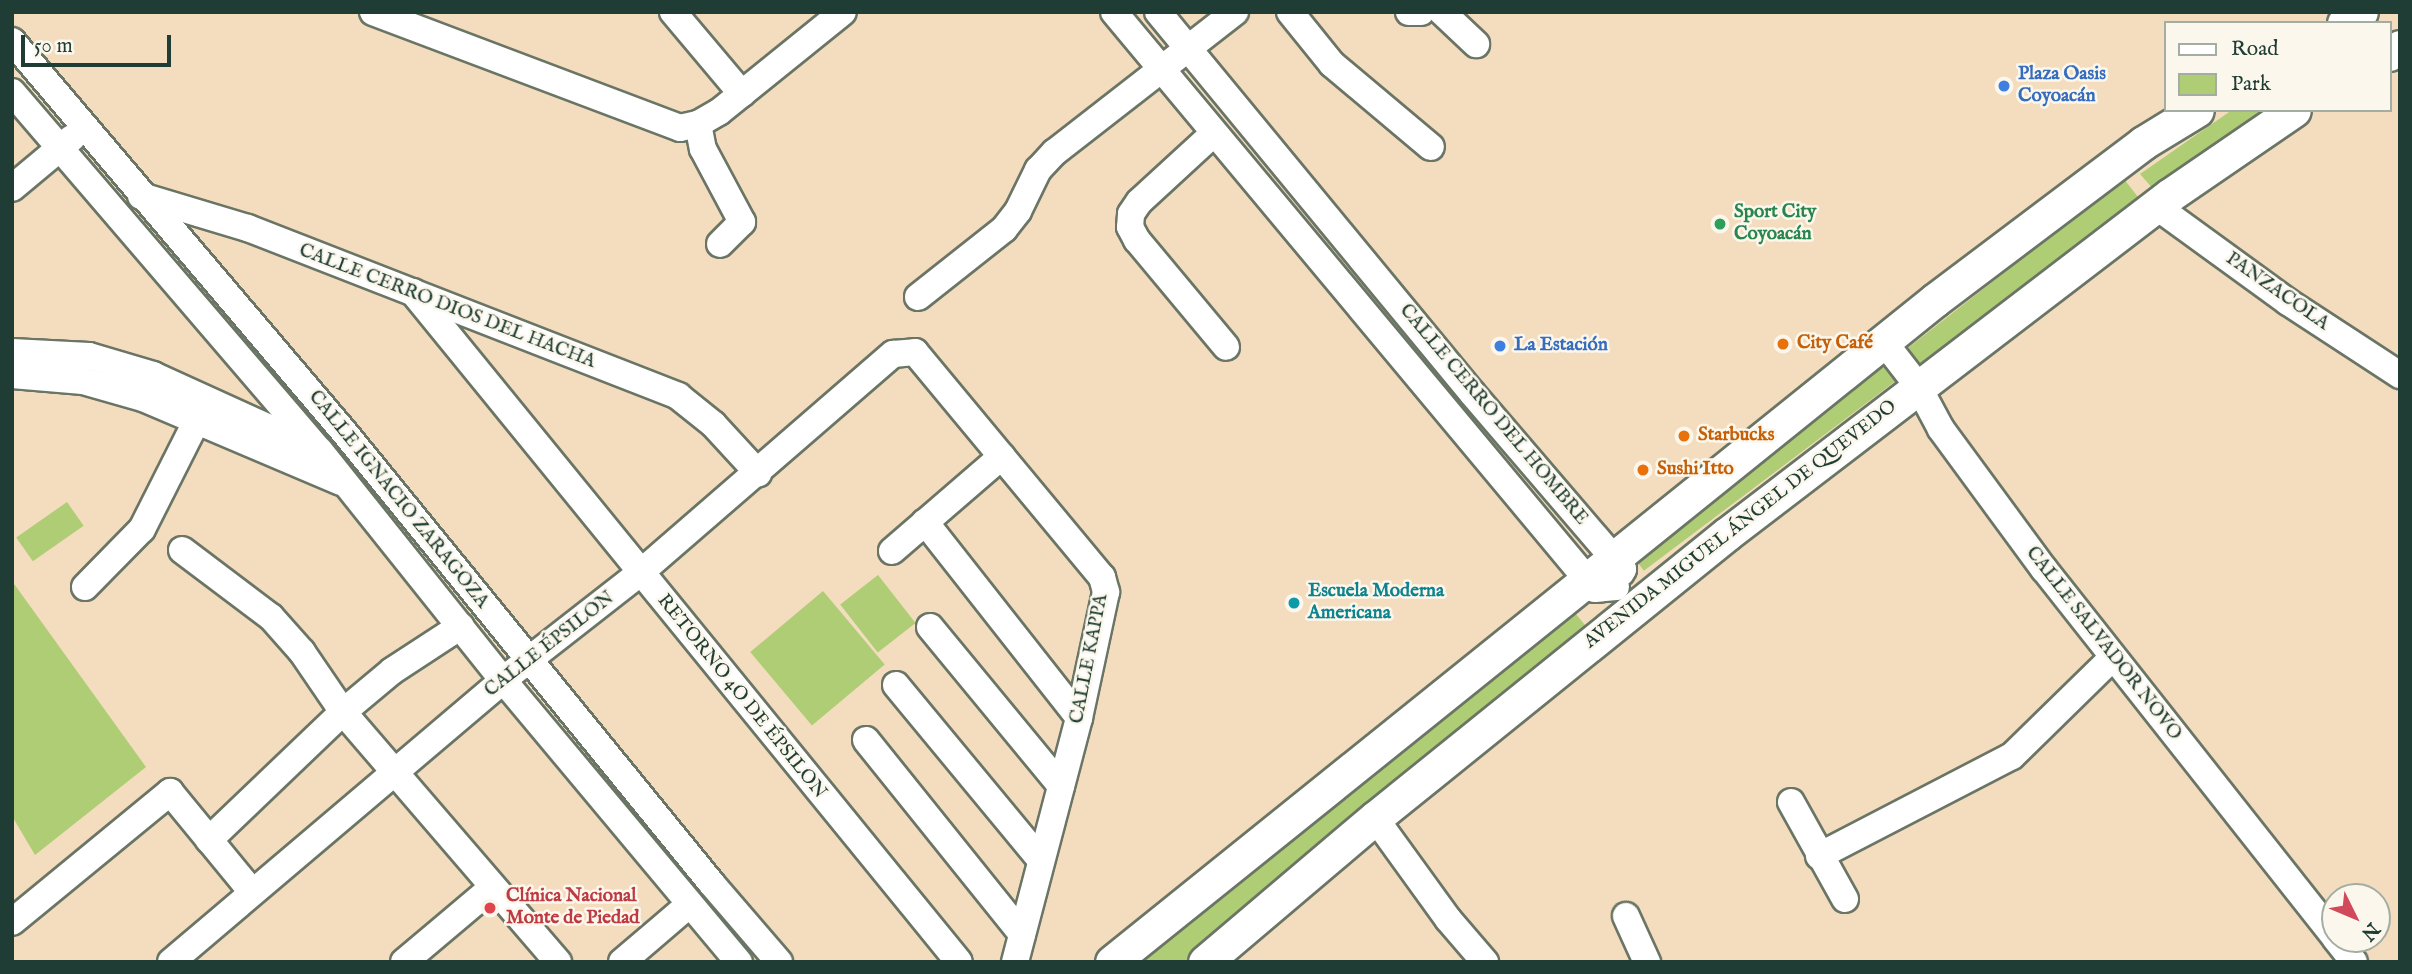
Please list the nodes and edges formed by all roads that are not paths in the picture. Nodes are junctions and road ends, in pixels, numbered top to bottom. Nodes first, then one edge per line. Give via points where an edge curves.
1 (373, 12) edge
2 (673, 12) edge
3 (843, 12) edge
4 (1114, 12) edge
5 (1158, 12) edge
6 (1235, 12) edge
7 (1290, 12) edge
8 (1409, 12) edge
9 (1421, 12) edge
10 (1442, 12) edge
11 (12, 41) edge
12 (1476, 44) dead end
13 (1189, 49) junction
14 (1162, 70) junction
15 (12, 92) edge
16 (742, 94) junction
17 (2194, 112) edge
18 (2291, 112) edge
19 (698, 124) junction
20 (84, 128) junction
21 (1213, 134) junction
22 (1431, 148) dead end
23 (58, 149) junction
24 (12, 188) edge
25 (141, 196) junction
26 (2156, 206) junction
27 (112, 212) junction
28 (720, 244) dead end
29 (1352, 246) junction
30 (1325, 268) junction
31 (413, 292) junction
32 (919, 297) dead end
33 (1884, 342) junction
34 (1226, 347) dead end
35 (12, 352) edge
36 (929, 369) joint
37 (12, 374) edge
38 (2400, 375) edge
39 (1918, 386) junction
40 (202, 409) junction
41 (344, 432) junction
42 (320, 451) junction
43 (1002, 456) junction
44 (371, 467) junction
45 (758, 473) junction
46 (347, 485) junction
47 (925, 522) junction
48 (182, 550) dead end
49 (892, 551) dead end
50 (640, 573) junction
51 (1613, 584) junction
52 (85, 587) dead end
53 (461, 626) junction
54 (930, 627) dead end
55 (2112, 658) junction
56 (528, 660) junction
57 (503, 680) junction
58 (895, 684) dead end
59 (343, 712) junction
60 (1079, 719) junction
61 (866, 740) dead end
62 (394, 772) junction
63 (1061, 786) junction
64 (1791, 802) dead end
65 (1375, 818) junction
66 (209, 840) junction
67 (1819, 856) junction
68 (1041, 860) junction
69 (493, 887) junction
70 (252, 892) junction
71 (1845, 899) dead end
72 (690, 904) junction
73 (1626, 916) dead end
74 (2321, 919) edge
75 (12, 922) edge
76 (1022, 934) junction
77 (183, 958) edge
78 (1217, 958) edge
79 (404, 962) edge
80 (558, 962) edge
81 (622, 962) edge
82 (739, 962) edge
83 (779, 962) edge
84 (959, 962) edge
85 (1015, 962) edge
86 (1112, 962) edge
87 (1485, 962) edge
88 (1647, 962) edge

1 - 19 street via 657,122 680,128
2 - 16 street
3 - 16 street
4 - 14 street, CALLE CERRO DEL HOMBRE
5 - 13 street, CALLE CERRO DEL HOMBRE
6 - 13 street
7 - 22 street via 1332,64
8 - 9 street
10 - 12 street
11 - 20 street, CALLE IGNACIO ZARAGOZA
13 - 14 street
13 - 29 street, CALLE CERRO DEL HOMBRE
14 - 21 street, CALLE CERRO DEL HOMBRE
14 - 32 street via 1055,152 1038,170 1004,229
15 - 23 street, CALLE IGNACIO ZARAGOZA
16 - 19 street
17 - 33 main road, AVENIDA MIGUEL ÁNGEL DE QUEVEDO via 2143,143
18 - 26 main road, AVENIDA MIGUEL ÁNGEL DE QUEVEDO
19 - 28 street via 703,149 742,222
20 - 23 street
20 - 25 street, CALLE IGNACIO ZARAGOZA
21 - 30 street, CALLE CERRO DEL HOMBRE
21 - 34 street via 1139,202 1130,227
23 - 24 street
23 - 27 street, CALLE IGNACIO ZARAGOZA
25 - 27 street
25 - 31 street, CALLE CERRO DIOS DEL HACHA via 248,228
25 - 41 street, CALLE IGNACIO ZARAGOZA
26 - 38 street, PANZACOLA via 2288,302
26 - 39 main road, AVENIDA MIGUEL ÁNGEL DE QUEVEDO
27 - 42 street, CALLE IGNACIO ZARAGOZA
29 - 30 street
29 - 51 street, CALLE CERRO DEL HOMBRE via 1472,393
30 - 51 street, CALLE CERRO DEL HOMBRE
31 - 45 street, CALLE CERRO DIOS DEL HACHA via 678,396 713,424
31 - 50 street, RETORNO 4O DE ÉPSILON
33 - 39 street, CALLE SALVADOR NOVO
33 - 51 main road, AVENIDA MIGUEL ÁNGEL DE QUEVEDO
35 - 40 street via 89,356 153,375
36 - 43 street, CALLE KAPPA
36 - 45 street, CALLE ÉPSILON via 915,352 893,354
37 - 40 street via 83,381
39 - 51 main road, AVENIDA MIGUEL ÁNGEL DE QUEVEDO
39 - 55 street, CALLE SALVADOR NOVO via 1953,447
40 - 42 street
40 - 46 street
40 - 52 street via 142,529
41 - 42 street
41 - 44 street, CALLE IGNACIO ZARAGOZA
42 - 46 street, CALLE IGNACIO ZARAGOZA
43 - 47 street
43 - 60 street, CALLE KAPPA via 1102,577 1104,606
44 - 46 street
44 - 56 street, CALLE IGNACIO ZARAGOZA
45 - 50 street, CALLE ÉPSILON
46 - 53 street, CALLE IGNACIO ZARAGOZA
47 - 49 street
47 - 60 street
48 - 59 street via 271,617 302,652
50 - 56 street, CALLE ÉPSILON
50 - 84 street, RETORNO 4O DE ÉPSILON
51 - 65 main road, AVENIDA MIGUEL ÁNGEL DE QUEVEDO
51 - 86 main road, AVENIDA MIGUEL ÁNGEL DE QUEVEDO
53 - 57 street, CALLE IGNACIO ZARAGOZA
53 - 59 street via 392,671
54 - 63 street
55 - 67 street via 2012,756
55 - 74 street, CALLE SALVADOR NOVO
56 - 57 street, CALLE ÉPSILON
56 - 83 street, CALLE IGNACIO ZARAGOZA
57 - 62 street, CALLE ÉPSILON
57 - 72 street, CALLE IGNACIO ZARAGOZA
58 - 68 street
59 - 62 street
59 - 66 street
60 - 63 street, CALLE KAPPA
61 - 76 street
62 - 69 street
62 - 70 street, CALLE ÉPSILON
63 - 68 street, CALLE KAPPA
64 - 67 street
65 - 78 main road, AVENIDA MIGUEL ÁNGEL DE QUEVEDO
65 - 87 street
66 - 70 street
66 - 75 street via 170,792
67 - 71 street
68 - 76 street, CALLE KAPPA
69 - 79 street
69 - 80 street
70 - 77 street, CALLE ÉPSILON
72 - 81 street
72 - 82 street, CALLE IGNACIO ZARAGOZA
73 - 88 street
76 - 85 street, CALLE KAPPA

